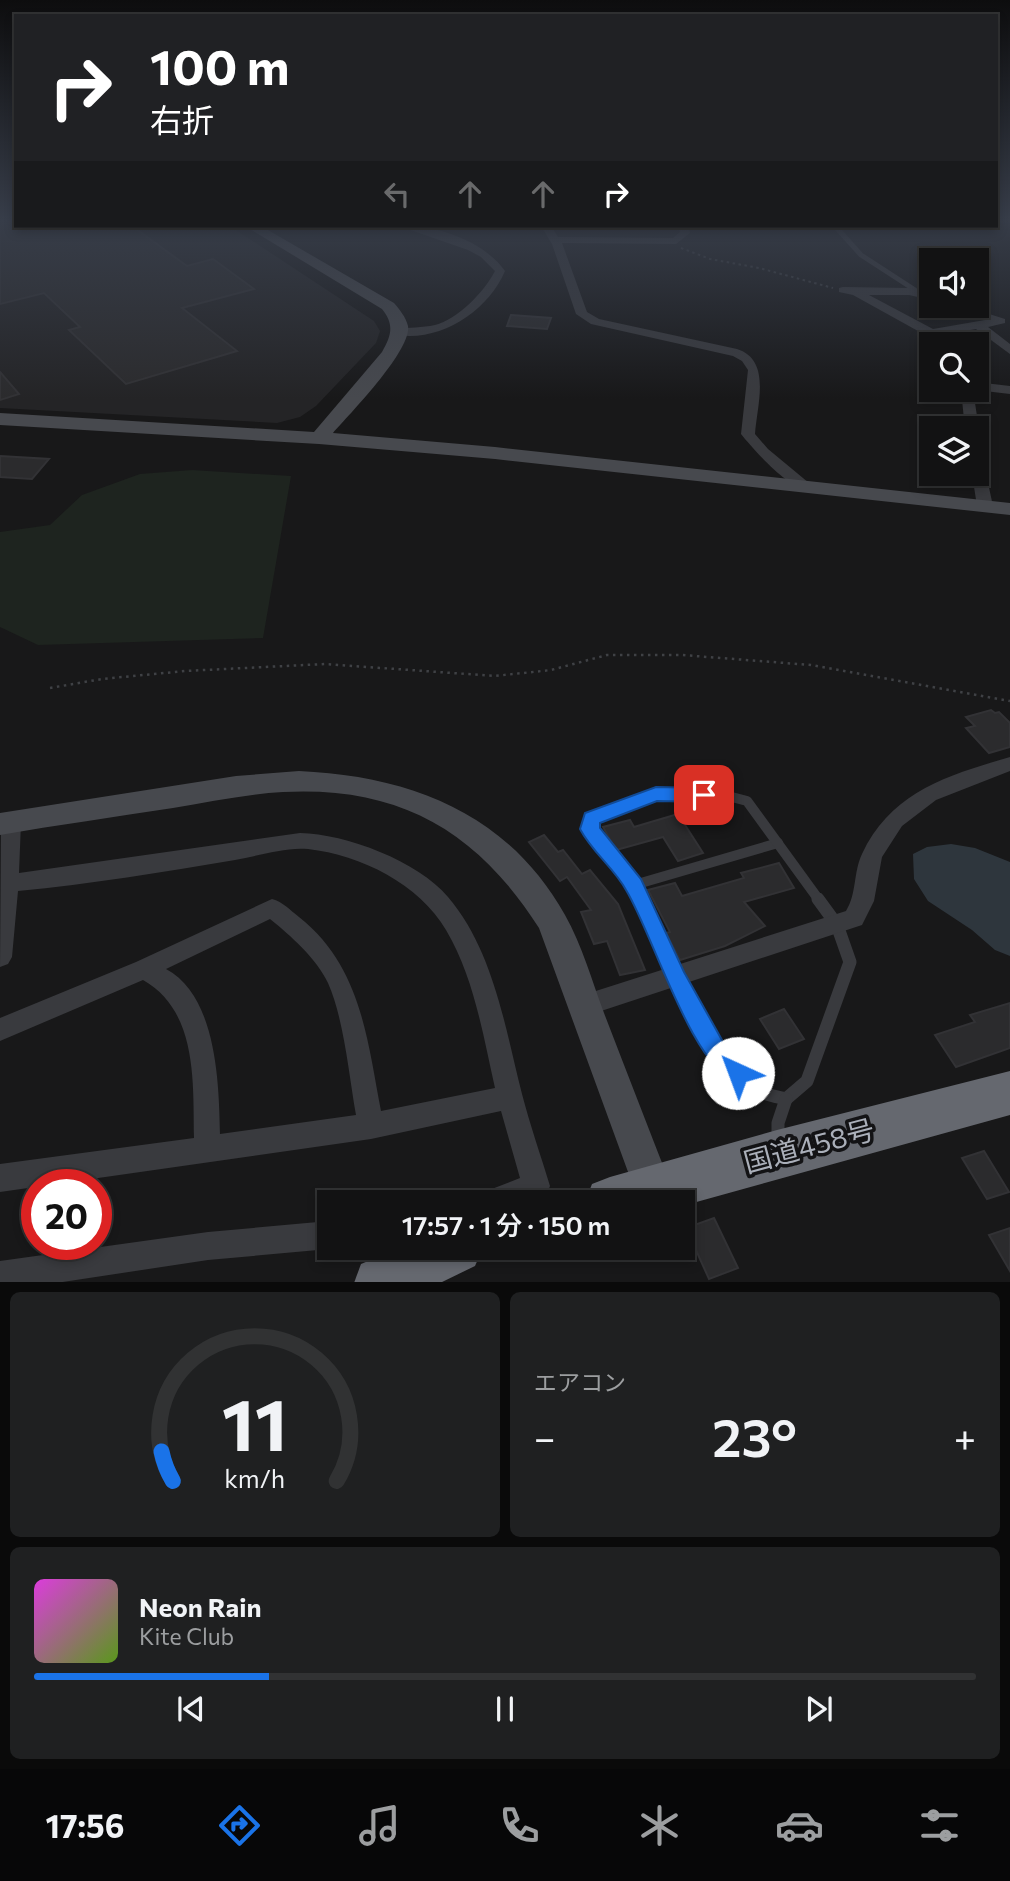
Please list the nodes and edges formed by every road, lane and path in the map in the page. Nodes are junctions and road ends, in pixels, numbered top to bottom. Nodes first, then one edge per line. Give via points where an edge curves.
1 (342, 279) edge
2 (496, 279) edge
3 (569, 279) edge
4 (800, 279) edge
5 (897, 279) edge
6 (843, 290) joint
7 (915, 290) junction
8 (919, 292) edge
9 (857, 293) junction
10 (1005, 322) edge
11 (979, 325) junction
12 (401, 332) junction
13 (929, 332) edge
14 (937, 332) edge
15 (1010, 350) edge
16 (989, 388) edge
17 (1010, 390) edge
18 (0, 419) edge
19 (319, 438) junction
20 (804, 486) junction
21 (981, 486) edge
22 (985, 506) junction
23 (1010, 509) edge
24 (50, 688) dead end
25 (1010, 701) edge
26 (1010, 764) edge
27 (5, 823) edge
28 (778, 843) junction
29 (8, 883) junction
30 (634, 885) junction
31 (837, 925) junction
32 (0, 957) edge
33 (144, 969) junction
34 (676, 977) junction
35 (586, 1005) junction
36 (0, 1030) edge
37 (1010, 1093) edge
38 (510, 1097) junction
39 (786, 1099) junction
40 (372, 1126) junction
41 (207, 1148) junction
42 (777, 1154) junction
43 (0, 1178) edge
44 (526, 1190) edge
45 (631, 1190) edge
46 (653, 1190) edge
47 (317, 1236) edge
48 (431, 1260) edge
49 (0, 1276) edge
50 (382, 1282) edge

1 - 12 street via 388,306
2 - 12 street via 451,323
3 - 20 street via 582,314 595,322 747,359 754,370 748,434
4 - 6 path
5 - 7 lane
6 - 9 street
7 - 8 street
7 - 9 street
9 - 13 street
10 - 11 street
11 - 14 street
11 - 15 street
12 - 19 street via 391,354
16 - 17 street
18 - 19 street
19 - 20 street
20 - 22 street
21 - 22 street
22 - 23 street
24 - 25 path via 185,671 325,664 495,676 551,670 607,655 682,655 811,665
26 - 31 street via 942,788 910,805 887,830 872,856 865,903 854,918
27 - 29 street
27 - 35 street via 298,781 375,788 414,800 451,817 513,864 553,923
28 - 30 lane
28 - 30 lane via 747,801 728,796 656,794 592,818 590,829
28 - 31 lane
29 - 32 street
29 - 38 street via 305,840 360,853 405,875 439,902 451,920 478,982
30 - 34 lane
31 - 34 street
31 - 39 lane via 850,962 807,1081
33 - 36 street
33 - 40 street via 272,908 303,933 338,978 354,1032
33 - 41 street via 168,982 191,1016 201,1045
34 - 35 street
34 - 39 lane via 719,1056 758,1091
35 - 45 street
37 - 42 highway, 国道458号
38 - 40 street
38 - 44 street via 536,1186
39 - 42 lane via 778,1123
40 - 41 street
41 - 43 street
42 - 46 highway, 国道458号
47 - 49 street via 208,1246
48 - 50 highway

